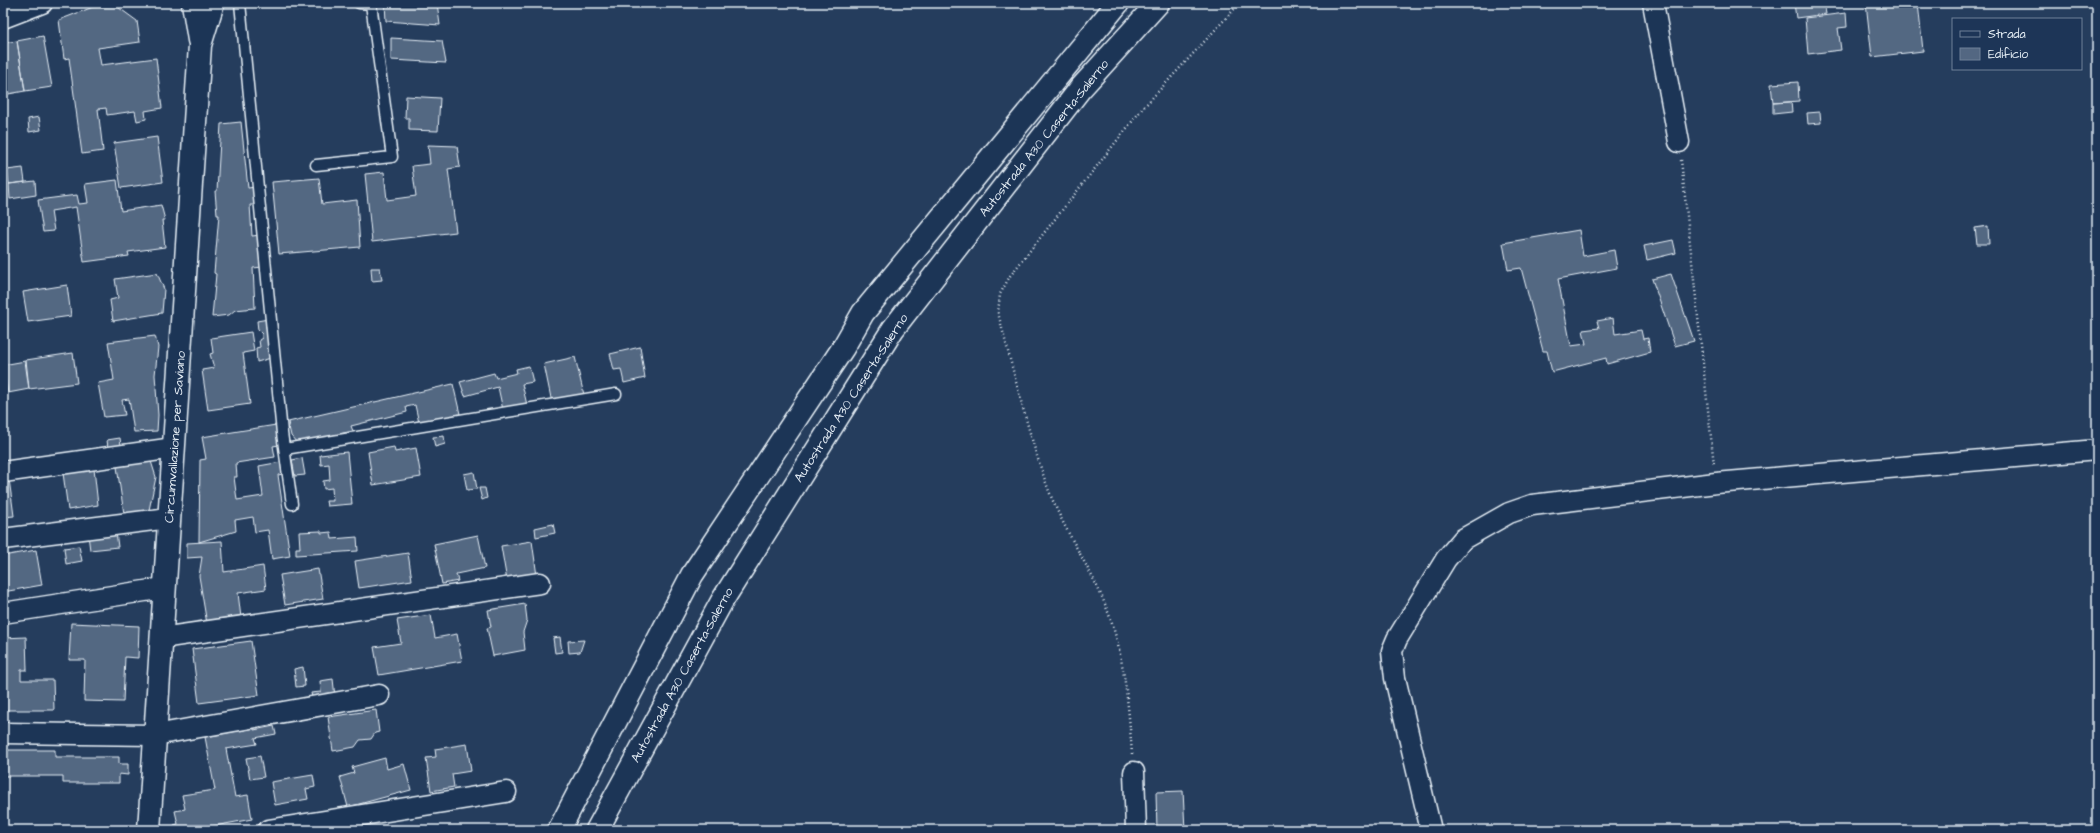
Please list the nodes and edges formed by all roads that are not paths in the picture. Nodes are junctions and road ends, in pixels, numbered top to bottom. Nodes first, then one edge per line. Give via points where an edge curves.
1 (42, 3) edge
2 (193, 3) edge
3 (212, 3) edge
4 (240, 3) edge
5 (359, 3) edge
6 (1118, 3) edge
7 (1158, 3) edge
8 (1654, 3) edge
9 (3, 18) edge
10 (200, 45) junction
11 (1679, 142) road end
12 (316, 165) dead end
13 (616, 394) dead end
14 (174, 448) junction
15 (285, 449) junction
16 (2097, 450) edge
17 (3, 472) edge
18 (292, 504) dead end
19 (169, 518) junction
20 (3, 539) edge
21 (540, 584) dead end
22 (164, 588) junction
23 (3, 612) edge
24 (161, 638) junction
25 (379, 695) dead end
26 (3, 733) edge
27 (155, 735) junction
28 (1134, 772) road end
29 (506, 792) dead end
30 (148, 830) edge
31 (268, 830) edge
32 (560, 830) edge
33 (597, 830) edge
34 (1136, 830) edge
35 (1431, 830) edge

1 - 9 street
2 - 10 main road, Circumvallazione per Saviano
3 - 10 main road, Circumvallazione per Saviano
4 - 15 lane
5 - 12 lane via 371,4 392,158
6 - 32 main road via 863,313 843,348 692,576
7 - 33 main road, Autostrada A30 Caserta-Salerno via 1080,89 893,329 722,601
8 - 11 street
10 - 14 main road, Circumvallazione per Saviano
13 - 15 lane
14 - 17 street
14 - 19 main road, Circumvallazione per Saviano
15 - 18 lane
16 - 35 street via 1716,483 1532,506 1509,513 1462,539 1446,559 1392,651 1395,678
19 - 20 street
19 - 22 main road, Circumvallazione per Saviano
21 - 24 street
22 - 23 street
22 - 24 main road, Circumvallazione per Saviano
24 - 27 main road, Circumvallazione per Saviano
25 - 27 street
26 - 27 street
27 - 30 main road, Circumvallazione per Saviano
28 - 34 street
29 - 31 street

